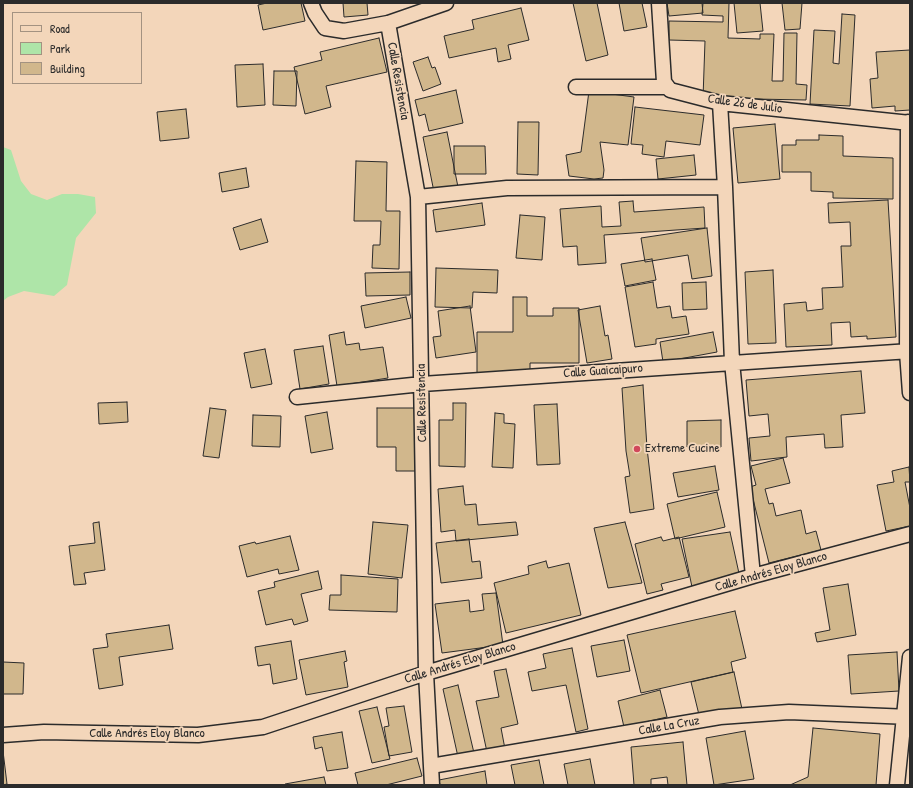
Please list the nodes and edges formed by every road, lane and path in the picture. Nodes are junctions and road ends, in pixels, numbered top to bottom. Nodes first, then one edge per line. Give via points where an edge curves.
1 (311, 3) edge
2 (446, 3) edge
3 (659, 3) edge
4 (388, 23) junction
5 (576, 87) dead end
6 (666, 87) junction
7 (720, 103) junction
8 (909, 122) edge
9 (725, 187) junction
10 (418, 197) junction
11 (908, 351) edge
12 (732, 362) junction
13 (422, 384) junction
14 (910, 393) edge
15 (298, 398) dead end
16 (910, 534) edge
17 (753, 576) junction
18 (910, 656) edge
19 (426, 673) junction
20 (907, 717) edge
21 (3, 735) edge
22 (431, 766) junction
23 (432, 785) edge
24 (897, 785) edge

1 - 4 street via 325,28 344,31
2 - 4 street
3 - 6 street
4 - 10 street, Calle Resistencia
5 - 6 street
6 - 7 street, Calle 26 de Julio
7 - 8 street, Calle 26 de Julio
7 - 9 street
8 - 11 street
9 - 10 street via 507,188
9 - 12 street
10 - 13 street, Calle Resistencia
11 - 12 street, Calle Guaicaipuro
11 - 14 street
12 - 13 street, Calle Guaicaipuro
12 - 17 street
13 - 15 street, Calle Guaicaipuro
13 - 19 street, Calle Resistencia
16 - 17 street, Calle Andrés Eloy Blanco
17 - 19 street, Calle Andrés Eloy Blanco
18 - 20 street
19 - 21 street, Calle Andrés Eloy Blanco via 263,727 198,736 44,732
19 - 22 street, Calle Resistencia
20 - 22 street, Calle La Cruz via 788,712 720,717
20 - 24 street
22 - 23 street, Calle Resistencia

